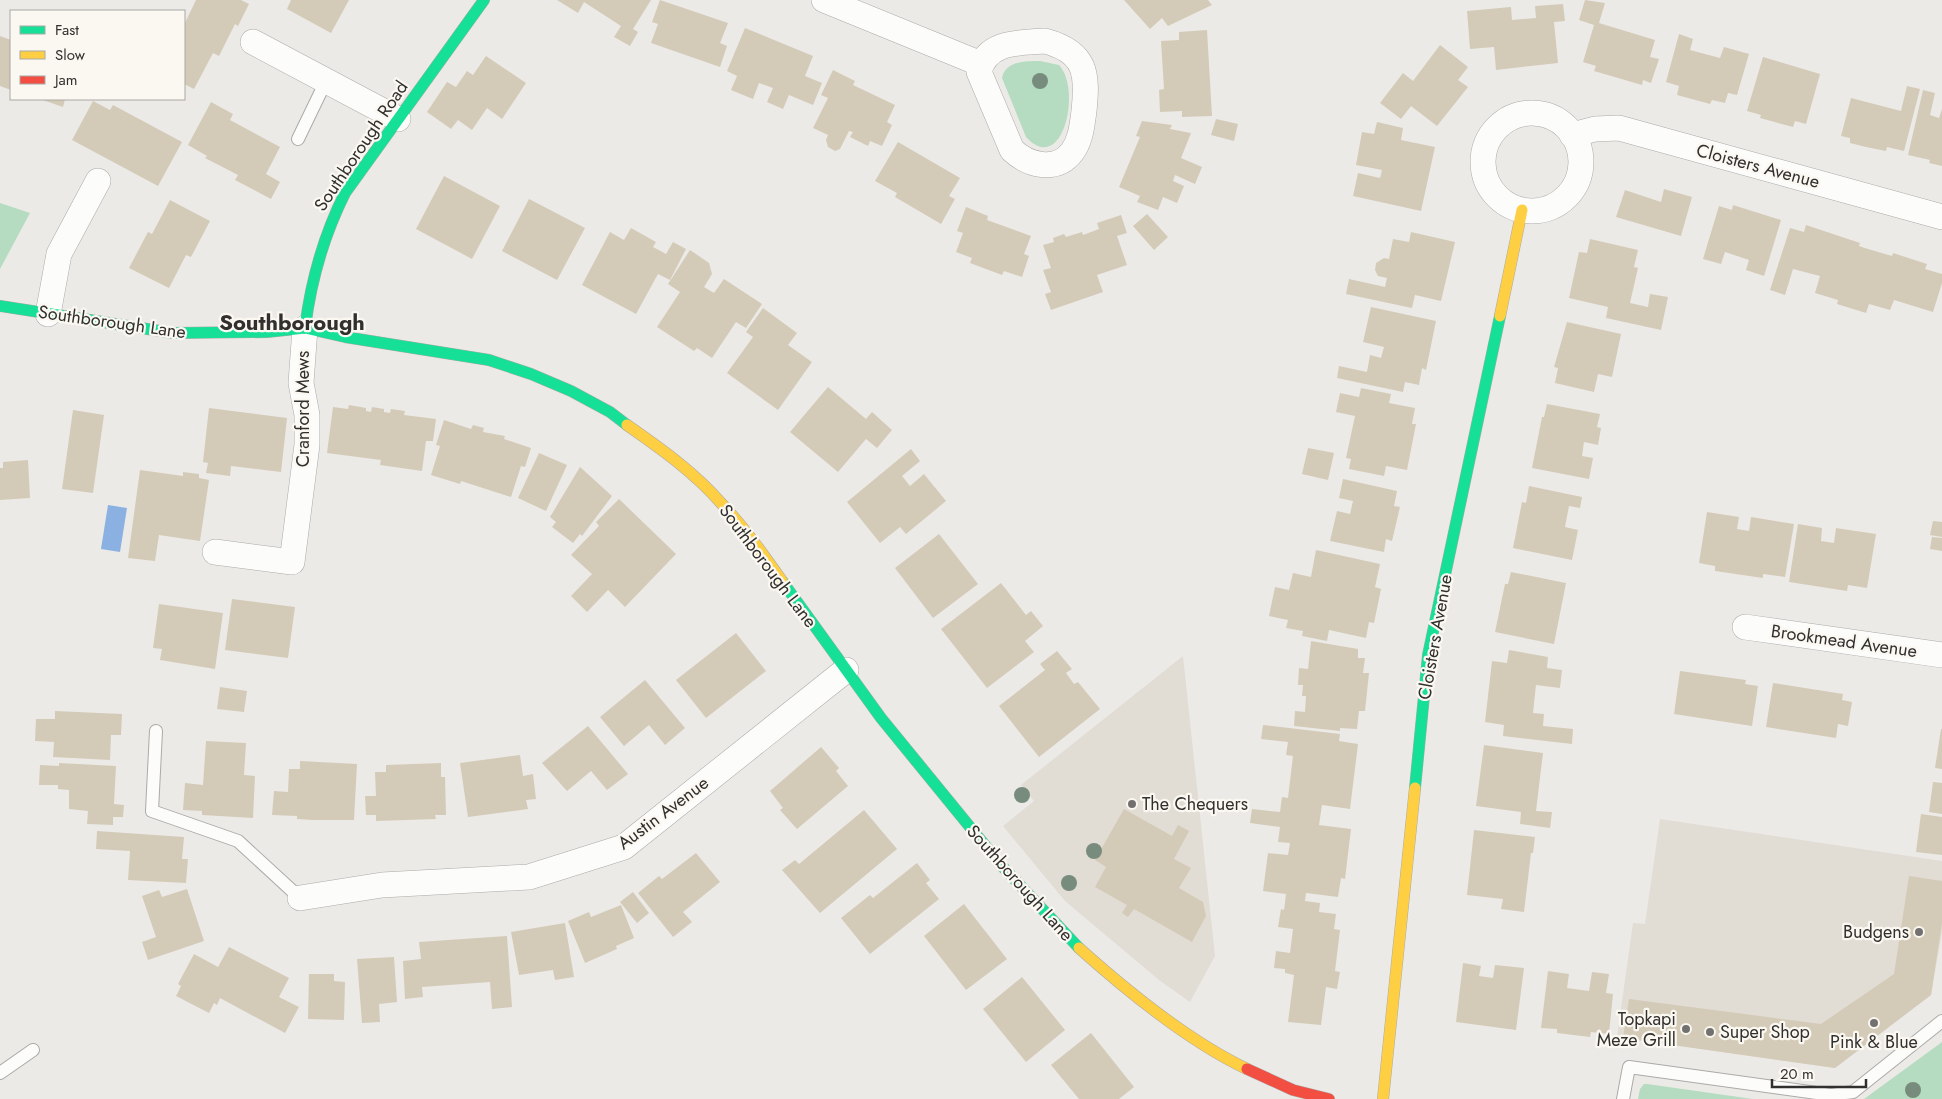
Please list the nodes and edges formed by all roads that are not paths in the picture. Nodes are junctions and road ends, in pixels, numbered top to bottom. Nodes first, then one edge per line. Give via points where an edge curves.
1 (484, 0) edge
2 (824, 0) edge
3 (253, 42) dead end
4 (981, 64) junction
5 (326, 80) junction
6 (398, 119) junction
7 (1572, 135) junction
8 (298, 138) dead end
9 (98, 181) dead end
10 (1522, 210) junction
11 (1942, 217) edge
12 (0, 306) edge
13 (48, 314) junction
14 (305, 328) junction
15 (215, 552) dead end
16 (1745, 628) dead end
17 (1942, 655) edge
18 (846, 670) junction
19 (156, 731) dead end
20 (300, 898) joint
21 (1942, 1021) edge
22 (33, 1050) dead end
23 (0, 1073) edge
24 (1831, 1097) edge
25 (1317, 1098) edge
26 (1383, 1099) edge
27 (1623, 1099) edge

1 - 6 street, Southborough Road
2 - 4 street
3 - 5 street
4 - 4 street via 993,50 1008,44 1045,41 1060,45 1078,60 1087,84 1082,127 1072,152 1064,160 1049,165 1037,164 1021,159 1012,150 979,72
5 - 6 street
5 - 8 lane
6 - 14 street, Southborough Road via 345,193 328,226 316,257
7 - 10 street via 1581,158 1579,176 1570,192 1557,204 1540,210
7 - 10 street via 1566,126 1551,116 1533,112 1515,115 1499,124 1488,139 1482,156 1484,175 1492,191 1505,204
7 - 11 street, Cloisters Avenue via 1595,129 1619,128
9 - 13 street via 59,254
10 - 26 street, Cloisters Avenue via 1428,655
12 - 13 street, Southborough Lane
13 - 14 street, Southborough Lane via 173,333 268,332
14 - 15 street, Cranford Mews via 301,383 307,415 307,445 292,562
14 - 18 street, Southborough Lane via 489,360 571,391 610,412 672,457 720,501 748,534
16 - 17 street, Brookmead Avenue
18 - 20 street, Austin Avenue via 624,847 530,877 382,885
18 - 25 street, Southborough Lane via 921,769 1002,865 1065,935 1125,990 1242,1066
19 - 20 lane via 152,811 238,841
21 - 24 lane via 1853,1092
22 - 23 lane
24 - 27 lane via 1629,1067

